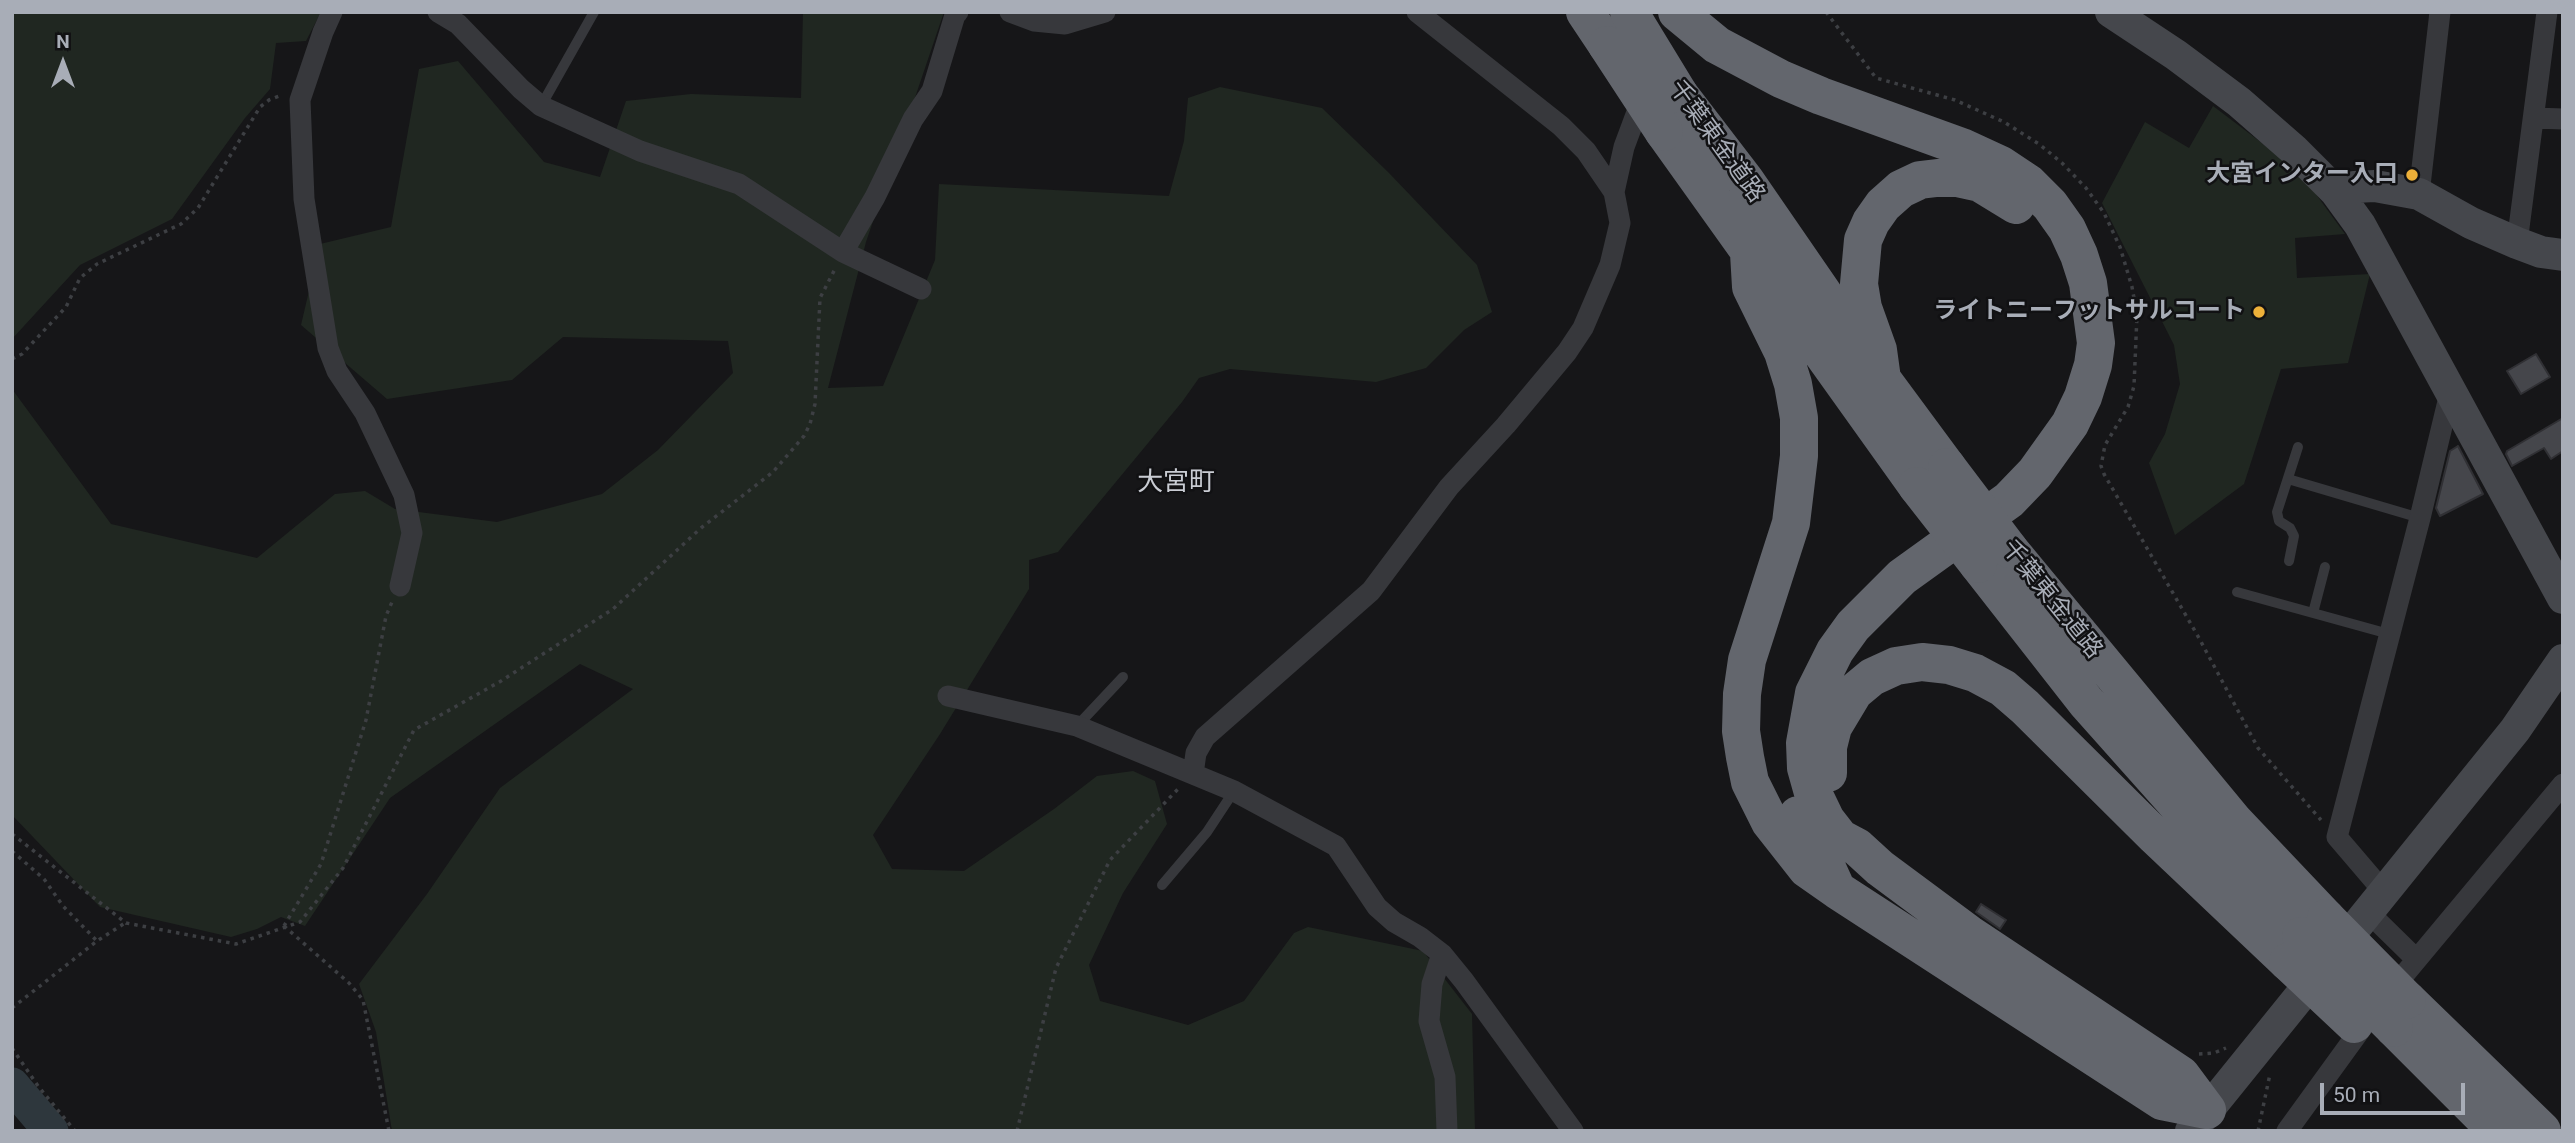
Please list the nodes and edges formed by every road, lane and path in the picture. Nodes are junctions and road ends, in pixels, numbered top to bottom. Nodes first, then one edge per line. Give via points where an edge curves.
1 (332, 12) edge
2 (438, 12) edge
3 (594, 12) edge
4 (958, 12) edge
5 (1010, 12) edge
6 (1105, 12) edge
7 (1417, 12) edge
8 (1585, 12) edge
9 (1629, 12) edge
10 (1676, 12) edge
11 (2111, 12) edge
12 (2440, 12) edge
13 (2547, 12) edge
14 (300, 100) junction
15 (541, 106) junction
16 (2535, 118) junction
17 (2563, 119) edge
18 (1614, 192) junction
19 (2336, 192) junction
20 (2419, 194) junction
21 (2517, 243) junction
22 (844, 252) junction
23 (1749, 253) junction
24 (2563, 255) edge
25 (921, 289) dead end
26 (12, 359) edge
27 (1882, 379) junction
28 (2450, 393) junction
29 (2298, 447) dead end
30 (1932, 477) junction
31 (2288, 479) junction
32 (2420, 518) junction
33 (2289, 561) dead end
34 (2325, 567) dead end
35 (400, 586) joint
36 (2237, 592) dead end
37 (2563, 598) edge
38 (2313, 613) junction
39 (2389, 634) junction
40 (2563, 660) edge
41 (1123, 677) dead end
42 (948, 696) dead end
43 (1077, 726) junction
44 (1193, 774) junction
45 (2563, 784) edge
46 (1234, 791) junction
47 (12, 834) edge
48 (1857, 847) junction
49 (12, 851) edge
50 (1162, 885) dead end
51 (1838, 890) junction
52 (2376, 902) junction
53 (126, 923) junction
54 (284, 926) junction
55 (2305, 939) junction
56 (97, 941) junction
57 (1442, 954) junction
58 (2416, 959) junction
59 (12, 1008) edge
60 (2392, 1024) junction
61 (2269, 1034) junction
62 (12, 1048) edge
63 (2199, 1121) edge
64 (75, 1131) edge
65 (389, 1131) edge
66 (1017, 1131) edge
67 (1447, 1131) edge
68 (1573, 1131) edge
69 (2258, 1131) edge
70 (2287, 1131) edge
71 (2473, 1131) edge
72 (2497, 1131) edge
73 (2542, 1131) edge

1 - 14 street
2 - 15 street via 458,24
3 - 15 lane
4 - 22 street via 932,91
5 - 6 street via 1034,21 1065,24
7 - 18 street via 1562,126
8 - 23 highway, 千葉東金道路, bridge
9 - 27 highway, 千葉東金道路, bridge via 1679,93
10 - 18 street via 1624,147
10 - 48 highway via 1717,45 1781,79 2001,165 2050,205 2067,229 2088,283 2096,342 2092,365 2083,397 2053,449 2009,500 1902,577 1874,603 1823,671 1808,717 1806,768 1826,820 1840,838
11 - 19 street via 2239,102
12 - 20 street
13 - 16 street
14 - 26 path via 281,95 260,107 198,208 181,224 97,264 80,278 66,307
14 - 35 street via 304,199 328,348 404,495 412,533
15 - 22 street via 640,151 739,184
16 - 17 street
16 - 21 street
18 - 44 street via 1620,223 1610,265 1583,328 1567,352 1449,487 1371,591 1205,737 1196,753
19 - 20 street via 2375,186
19 - 28 street via 2360,225
20 - 21 street
21 - 24 street
22 - 25 street
22 - 54 path via 820,298 815,404 804,436 774,472 701,528 613,609 414,730 343,869 300,922
23 - 30 highway, 千葉東金道路
23 - 51 highway via 1752,287 1793,384 1800,456 1791,523 1747,660 1741,731 1751,782 1776,830 1807,869
27 - 30 highway, 千葉東金道路
27 - 51 highway via 1860,284 1863,240 1883,205 1920,180 1957,178 1980,183 2017,206 2047,242 2061,268 2067,294 2069,347 2055,399 2042,424 2001,471 1871,573 1845,600 1808,648 1788,699 1784,754 1793,804
28 - 32 street
28 - 37 street
29 - 31 lane
30 - 55 highway, 千葉東金道路, bridge via 1993,557 2086,702 2224,857
31 - 32 lane
31 - 33 lane via 2277,512 2279,521 2294,536
32 - 39 street
34 - 38 lane
35 - 54 path via 386,616 366,720 321,864
36 - 38 lane
38 - 39 lane
39 - 52 street via 2337,837
40 - 52 street via 2515,730
41 - 43 lane
42 - 43 street
43 - 44 street
44 - 46 street
44 - 66 path via 1110,860 1056,968
45 - 58 street
46 - 50 lane
46 - 57 street via 1336,846 1377,907
47 - 53 path
48 - 55 highway via 1827,771 1833,727 1854,692 1872,677 1896,666 1922,662 1949,665 2003,688
48 - 63 highway via 1969,934 2181,1076
49 - 56 path via 44,879
51 - 63 highway
52 - 58 street
52 - 61 street
53 - 54 path via 236,944
53 - 56 path
54 - 65 path via 363,1000
55 - 60 highway, bridge
55 - 60 highway, 千葉東金道路, bridge
56 - 59 path
57 - 67 street via 1429,1021 1445,1077
57 - 68 street
58 - 70 street
60 - 71 highway
60 - 72 highway, 千葉東金道路
60 - 73 highway, 千葉東金道路
61 - 63 street
61 - 69 path via 2271,1066
62 - 64 path

